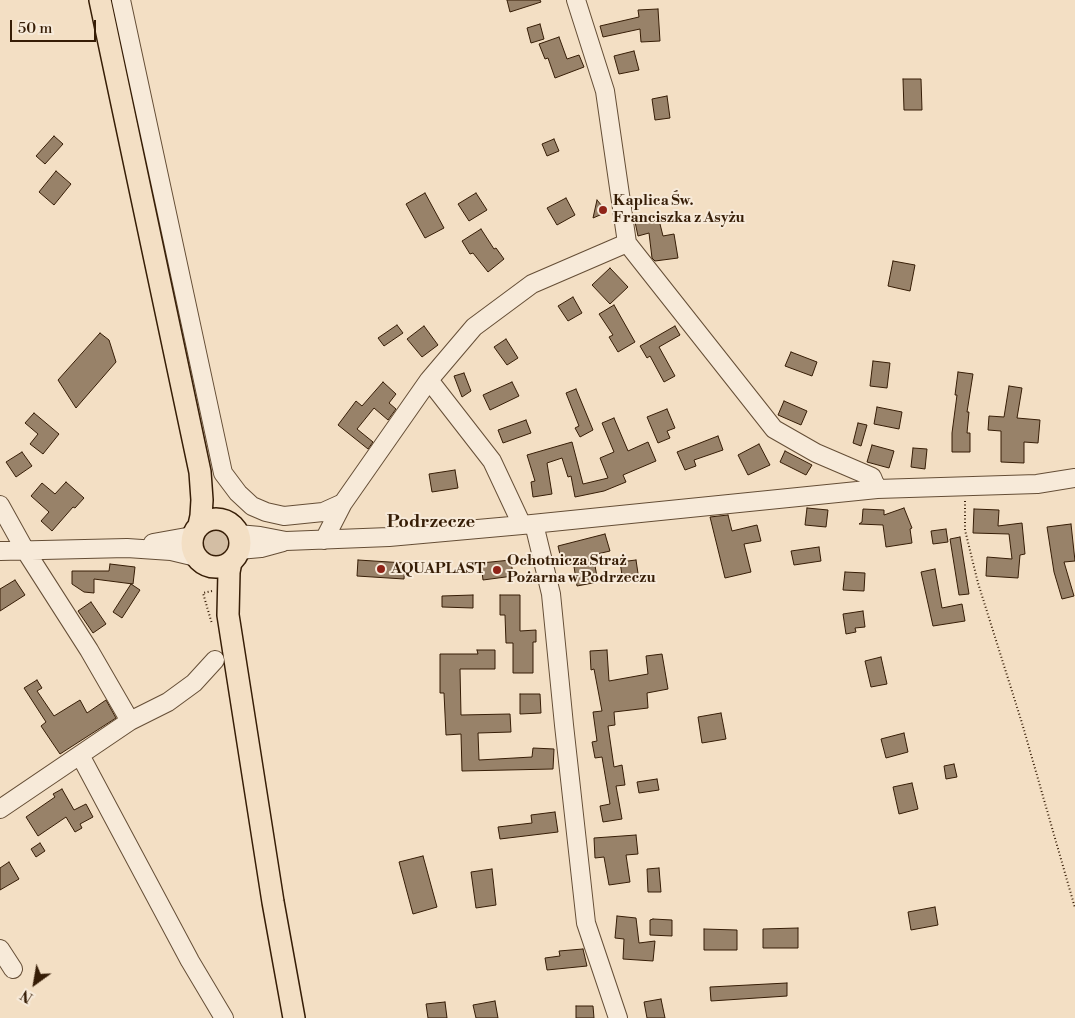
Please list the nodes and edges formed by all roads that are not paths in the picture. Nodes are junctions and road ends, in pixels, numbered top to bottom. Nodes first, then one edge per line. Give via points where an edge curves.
1 (100, 0) edge
2 (121, 0) edge
3 (576, 0) edge
4 (626, 243) junction
5 (429, 380) junction
6 (200, 472) junction
7 (1075, 478) edge
8 (877, 489) junction
9 (342, 504) junction
10 (0, 505) edge
11 (221, 519) junction
12 (528, 524) junction
13 (196, 531) junction
14 (324, 540) junction
15 (128, 548) junction
16 (236, 549) junction
17 (25, 550) junction
18 (0, 551) edge
19 (202, 562) junction
20 (220, 622) junction
21 (216, 660) dead end
22 (130, 721) junction
23 (80, 755) junction
24 (0, 808) edge
25 (0, 949) edge
26 (13, 970) dead end
27 (224, 1018) edge
28 (294, 1018) edge
29 (618, 1018) edge

1 - 6 main road
2 - 9 street via 223,473 252,506 266,512 284,516 323,512
3 - 4 street via 605,91
4 - 5 street via 532,284 474,327
4 - 8 street via 774,429 816,453 872,477
5 - 9 street
5 - 12 street via 492,461
6 - 11 main road
6 - 13 main road via 201,516
7 - 8 street via 1037,484
8 - 12 street
9 - 14 street
10 - 17 street
11 - 13 main road via 213,519
11 - 16 main road via 228,522
12 - 14 street
12 - 29 street via 551,594 586,922
13 - 15 street
13 - 19 main road via 192,551
14 - 16 street via 286,541 261,548
15 - 17 street
15 - 19 street via 171,551
16 - 19 main road via 216,568
16 - 20 main road via 228,572
17 - 18 street
17 - 22 street
19 - 20 main road via 213,573 219,589
20 - 28 main road
21 - 22 street via 194,683 168,702
22 - 23 street
23 - 24 street
23 - 27 street
25 - 26 street

